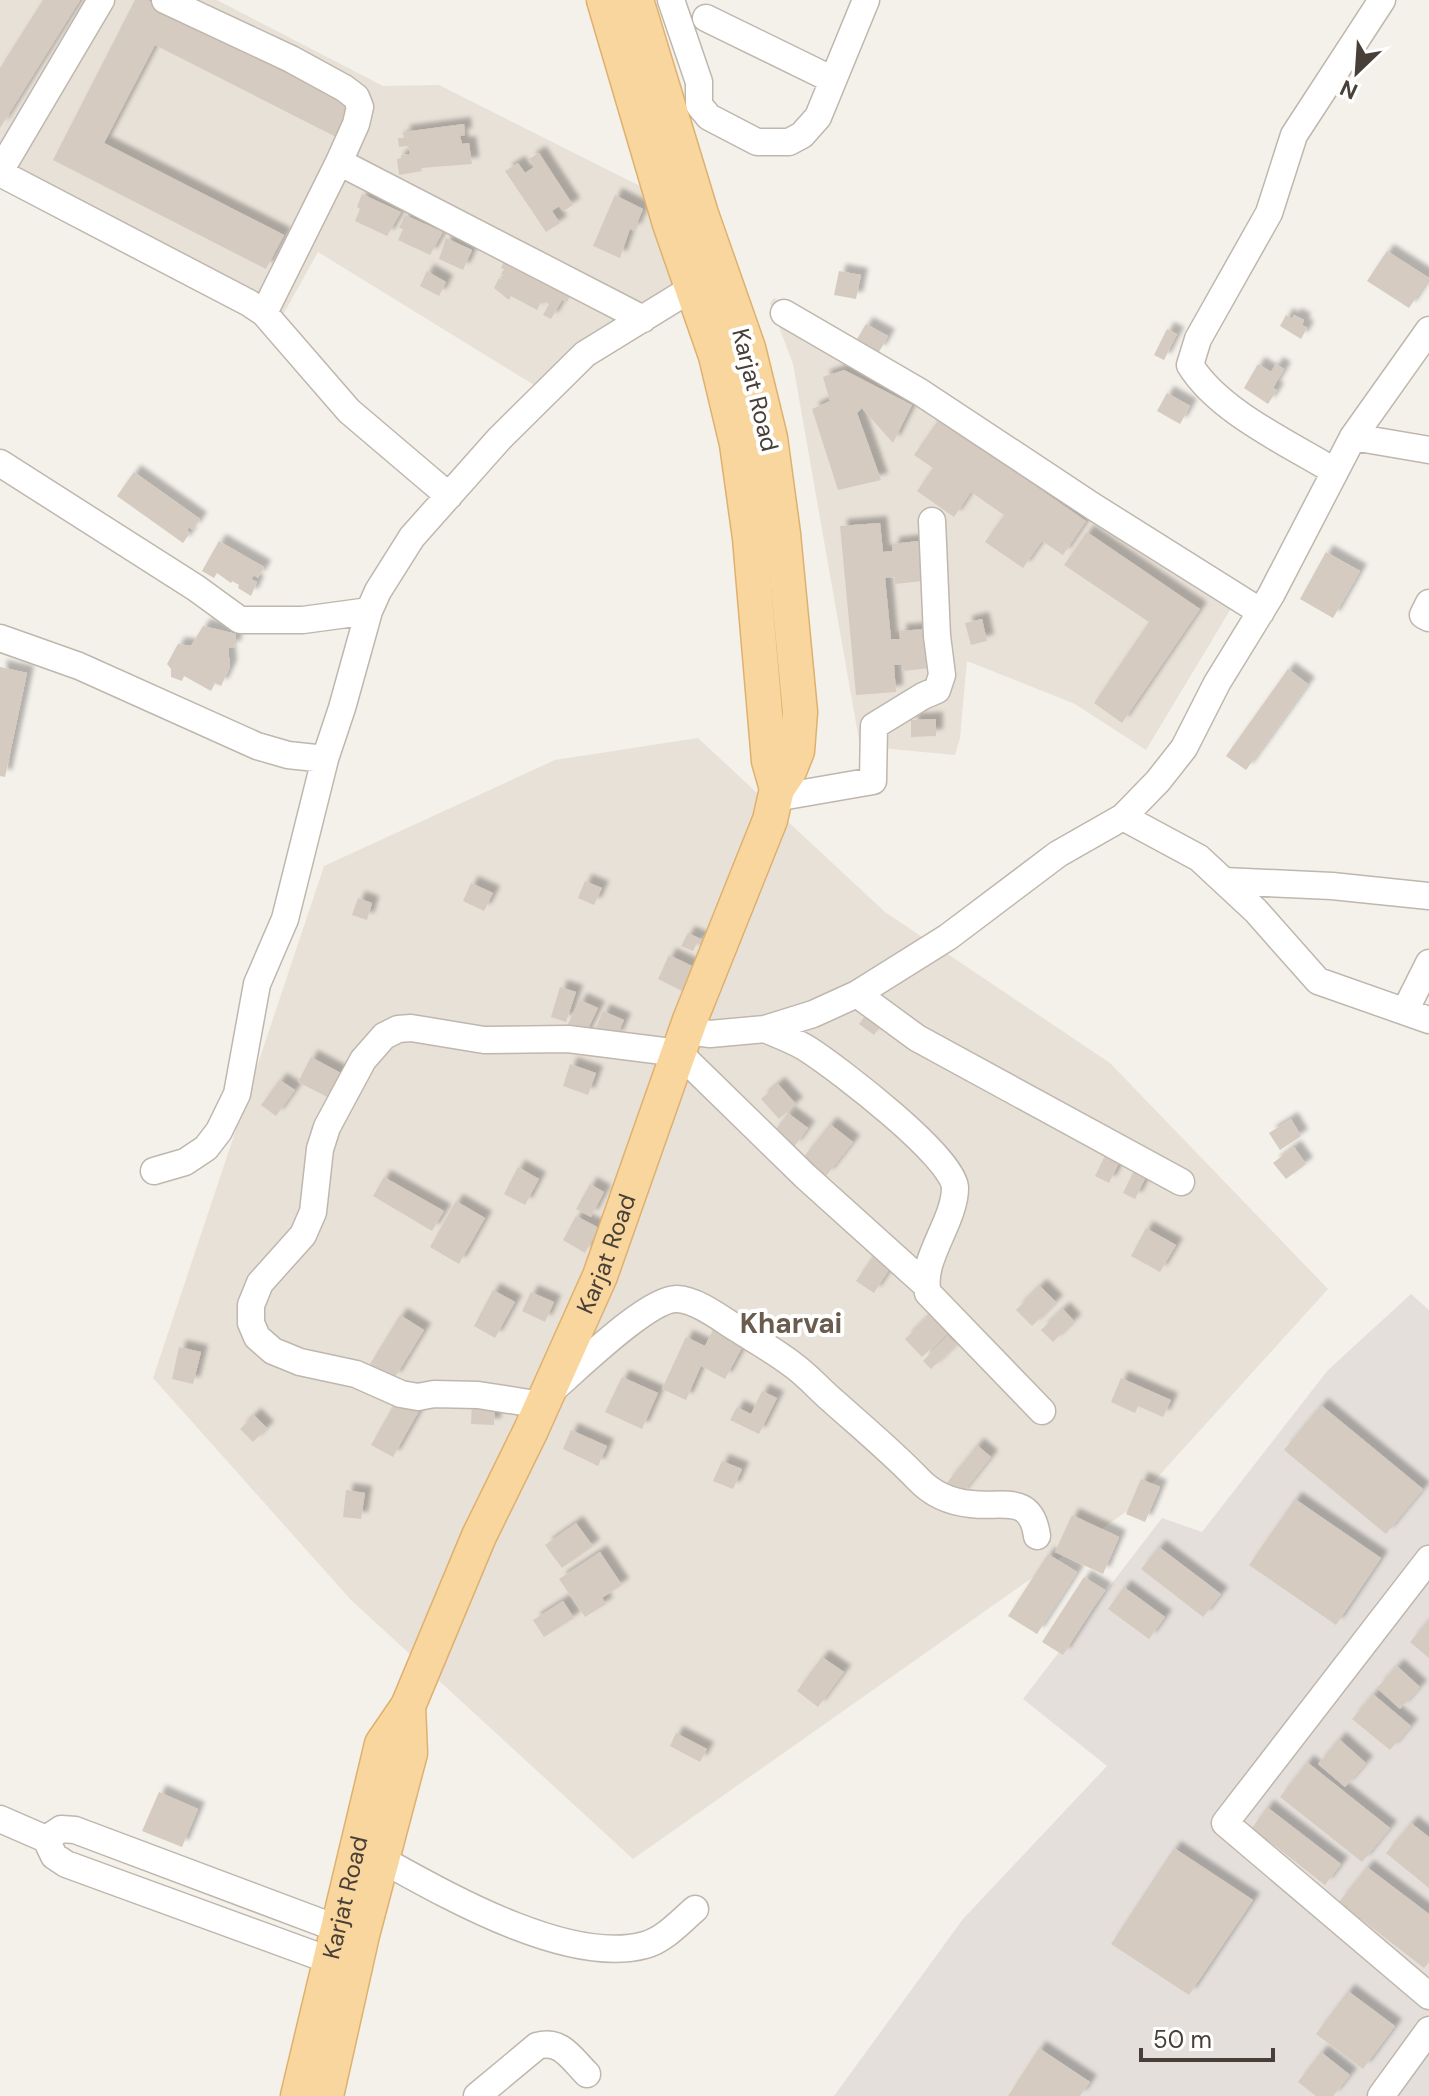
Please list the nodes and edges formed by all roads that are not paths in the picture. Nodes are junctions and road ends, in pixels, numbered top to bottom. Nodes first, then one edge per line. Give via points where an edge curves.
1 (101, 0) edge
2 (165, 0) edge
3 (604, 0) edge
4 (636, 0) edge
5 (866, 0) edge
6 (1382, 0) edge
7 (711, 9) edge
8 (674, 11) edge
9 (646, 32) junction
10 (833, 80) junction
11 (339, 162) junction
12 (0, 172) edge
13 (721, 271) junction
14 (692, 289) junction
15 (264, 313) junction
16 (784, 313) dead end
17 (643, 319) junction
18 (1429, 330) edge
19 (1353, 437) junction
20 (1429, 450) edge
21 (0, 463) edge
22 (1334, 471) junction
23 (449, 496) junction
24 (932, 521) dead end
25 (1429, 603) edge
26 (369, 611) junction
27 (1261, 612) junction
28 (1429, 618) edge
29 (0, 638) edge
30 (325, 759) junction
31 (776, 794) junction
32 (1123, 817) junction
33 (1224, 881) junction
34 (1429, 896) edge
35 (1429, 963) edge
36 (857, 994) junction
37 (1417, 1016) edge
38 (765, 1029) junction
39 (683, 1042) junction
40 (154, 1171) dead end
41 (1181, 1182) dead end
42 (926, 1285) junction
43 (544, 1401) junction
44 (1042, 1411) dead end
45 (1037, 1536) dead end
46 (1429, 1559) edge
47 (408, 1706) junction
48 (0, 1819) edge
49 (46, 1839) junction
50 (381, 1859) junction
51 (695, 1909) dead end
52 (345, 1949) junction
53 (1429, 1996) edge
54 (1429, 2030) edge
55 (587, 2074) dead end
56 (298, 2096) edge
57 (326, 2096) edge
58 (477, 2096) edge
59 (1381, 2096) edge

1 - 12 street
2 - 11 street via 291,59 356,97 356,124
3 - 14 main road, Karjat Road
4 - 9 main road, Karjat Road
5 - 10 street
6 - 22 street via 1294,135 1269,213 1198,339 1190,365 1219,400
7 - 8 street via 694,16
7 - 10 street
8 - 9 street
8 - 10 street via 699,82 699,105 709,117 757,142 789,142 802,135 818,117
9 - 13 main road, Karjat Road
11 - 15 street
11 - 17 street
12 - 15 street
13 - 14 street
13 - 31 main road, Karjat Road via 748,348 770,438 783,534 800,712 797,751
14 - 17 street
14 - 31 main road, Karjat Road via 716,356 737,444
15 - 23 street via 349,411
16 - 27 street via 954,413
17 - 23 street via 585,354
18 - 19 street
19 - 20 street
19 - 22 street
21 - 26 street via 240,620 303,620
22 - 27 street
23 - 26 street via 412,537
24 - 31 street via 942,675 937,690 874,726 873,781
25 - 28 street via 1423,615
26 - 30 street
27 - 32 street via 1184,748
29 - 30 street via 92,672 257,746
30 - 40 street via 285,919 257,984 237,1094 206,1148 185,1162
31 - 39 main road, Karjat Road
32 - 33 street via 1199,858
32 - 36 street via 1058,854 948,937
33 - 34 street
33 - 37 street via 1318,981
35 - 37 street
36 - 38 street
36 - 41 street via 917,1038
38 - 39 street
38 - 42 street via 831,1064 948,1169 955,1185 952,1204
39 - 42 street via 805,1176
39 - 43 main road, Karjat Road via 600,1276
39 - 43 street via 484,1040 411,1028 384,1036 363,1060 327,1127 313,1212 303,1235 260,1283 251,1305 257,1337 273,1351 300,1362 356,1374 418,1397
42 - 44 street via 935,1302
43 - 45 street via 631,1322 659,1303 687,1301 794,1365 927,1489 949,1500 1016,1505 1035,1521
43 - 47 main road, Karjat Road via 479,1536
46 - 53 street via 1225,1823
47 - 50 main road, Karjat Road via 410,1753
47 - 52 main road, Karjat Road via 382,1744
48 - 49 street
49 - 52 street via 54,1856 66,1864
49 - 52 street via 61,1829 75,1830
50 - 51 street via 464,1906 577,1944 619,1949 646,1945
50 - 52 main road, Karjat Road
52 - 56 main road, Karjat Road
52 - 57 main road, Karjat Road
54 - 59 street
55 - 58 street via 549,2043 537,2046

